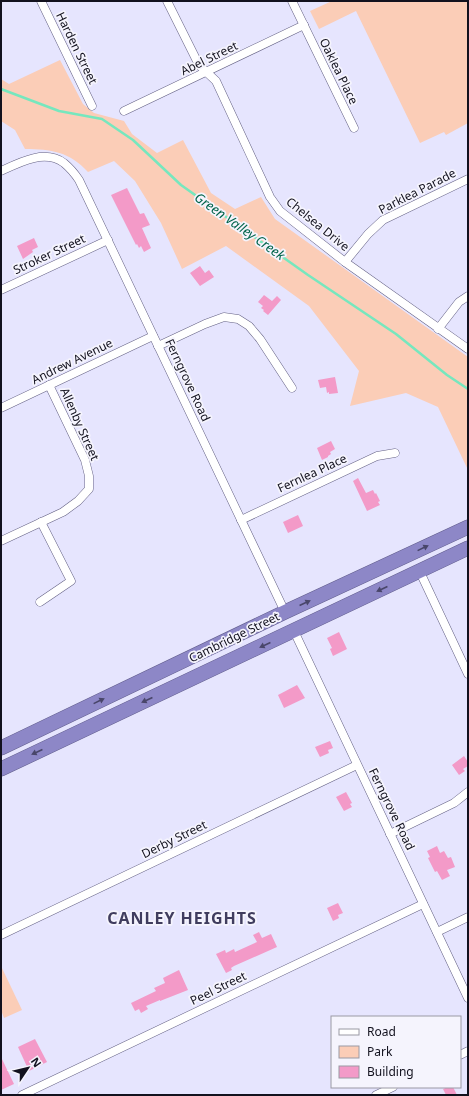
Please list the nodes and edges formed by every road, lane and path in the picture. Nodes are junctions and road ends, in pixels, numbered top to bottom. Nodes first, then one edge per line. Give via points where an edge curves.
1 (41, 1) edge
2 (167, 1) edge
3 (292, 1) edge
4 (304, 25) junction
5 (207, 72) junction
6 (92, 106) dead end
7 (124, 112) dead end
8 (354, 128) dead end
9 (1, 171) edge
10 (468, 179) edge
11 (108, 240) junction
12 (345, 262) junction
13 (1, 290) edge
14 (468, 296) edge
15 (438, 329) junction
16 (154, 336) junction
17 (158, 346) junction
18 (468, 349) edge
19 (50, 385) junction
20 (292, 388) dead end
21 (1, 408) edge
22 (395, 453) dead end
23 (241, 520) junction
24 (41, 522) junction
25 (468, 527) edge
26 (1, 541) edge
27 (468, 548) edge
28 (420, 572) junction
29 (40, 602) dead end
30 (285, 612) junction
31 (294, 631) junction
32 (468, 674) edge
33 (1, 748) edge
34 (357, 765) junction
35 (1, 769) edge
36 (468, 792) edge
37 (390, 834) junction
38 (424, 904) junction
39 (468, 917) edge
40 (437, 932) junction
41 (1, 935) edge
42 (468, 998) edge
43 (390, 1088) edge
44 (22, 1095) edge
45 (376, 1095) edge

1 - 6 street, Harden Street
2 - 5 street, Chelsea Drive via 199,64
3 - 4 street, Oaklea Place
4 - 5 street, Abel Street
4 - 8 street, Oaklea Place
5 - 7 street, Abel Street
5 - 12 street, Chelsea Drive via 216,81 270,197 280,211
9 - 11 street, Ferngrove Road via 35,158 49,157 64,162 79,180
10 - 12 street, Parklea Parade via 384,220 368,234
11 - 13 street, Stroker Street
11 - 16 street, Ferngrove Road
12 - 15 street, Chelsea Drive
14 - 15 street via 459,302
15 - 18 street, Chelsea Drive
16 - 17 street, Ferngrove Road
16 - 19 street, Andrew Avenue
17 - 20 street via 206,324 224,318 238,319 249,326 260,339
17 - 23 street, Ferngrove Road
19 - 21 street, Andrew Avenue
19 - 24 street, Allenby Street via 85,460 89,489 63,512
22 - 23 street, Fernlea Place via 377,456
23 - 30 street, Ferngrove Road
24 - 26 street, Allenby Street
24 - 29 street via 71,581
30 -> 25 highway, Cambridge Street
27 - 28 highway, Cambridge Street
28 -> 31 highway, Cambridge Street
28 - 32 street
33 -> 30 highway, Cambridge Street
31 - 34 street, Ferngrove Road
31 -> 35 highway, Cambridge Street
34 - 37 street, Ferngrove Road
34 - 41 street, Derby Street
36 - 37 street via 454,803
37 - 38 street, Ferngrove Road
38 - 40 street, Ferngrove Road
38 - 44 street, Peel Street
39 - 40 street
40 - 42 street, Ferngrove Road
43 - 45 street

